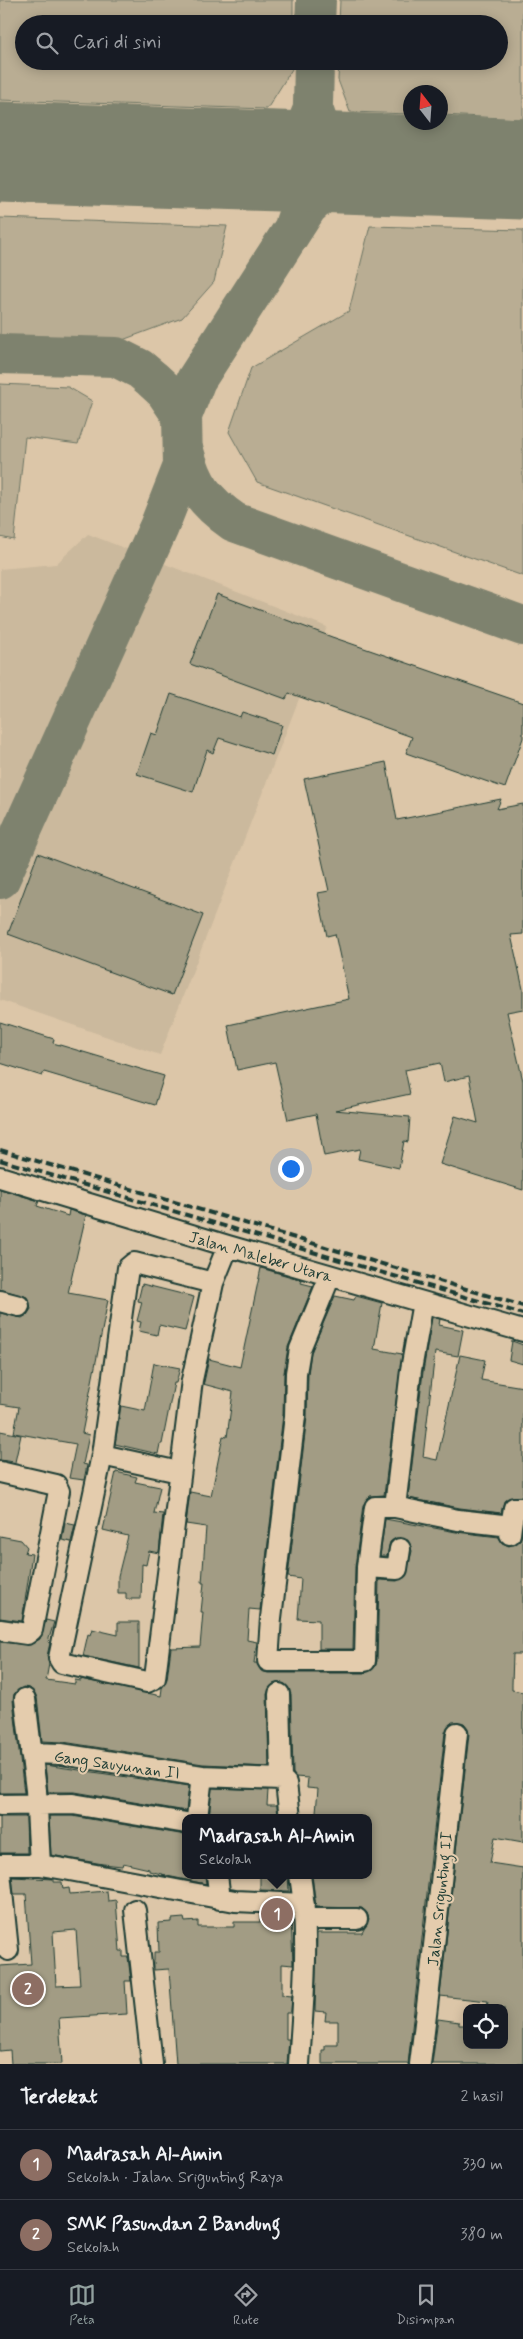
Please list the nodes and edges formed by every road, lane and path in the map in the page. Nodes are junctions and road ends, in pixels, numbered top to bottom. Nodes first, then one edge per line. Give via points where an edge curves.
1 (0, 1177) edge
2 (228, 1246) junction
3 (330, 1276) junction
4 (213, 1283) junction
5 (424, 1302) junction
6 (523, 1331) edge
7 (102, 1455) junction
8 (0, 1472) edge
9 (179, 1472) junction
10 (395, 1507) junction
11 (523, 1508) edge
12 (400, 1549) dead end
13 (367, 1568) junction
14 (0, 1630) edge
15 (279, 1694) dead end
16 (25, 1699) dead end
17 (457, 1734) dead end
18 (31, 1753) junction
19 (202, 1776) junction
20 (281, 1780) junction
21 (37, 1803) junction
22 (0, 1805) edge
23 (197, 1814) edge
24 (290, 1814) edge
25 (182, 1822) edge
26 (0, 1865) edge
27 (40, 1866) junction
28 (0, 1872) edge
29 (217, 1879) edge
30 (300, 1879) edge
31 (220, 1899) junction
32 (135, 1910) dead end
33 (304, 1911) junction
34 (357, 1919) dead end
35 (8, 1950) dead end
36 (152, 2064) edge
37 (299, 2064) edge
38 (420, 2064) edge

1 - 2 street, Jalan Maleber Utara
2 - 3 street, Jalan Maleber Utara
2 - 4 street
3 - 5 street, Jalan Maleber Utara
3 - 13 street via 300,1349 296,1373 295,1416 268,1661 365,1661
4 - 7 street via 134,1263 130,1265
4 - 9 street via 192,1380
5 - 6 street, Jalan Maleber Utara
5 - 10 street
7 - 9 street
7 - 9 street via 59,1661 147,1682 156,1678
8 - 14 street via 56,1485 59,1491 32,1630 27,1634
10 - 11 street via 511,1530 514,1508
10 - 13 street via 375,1507
12 - 13 street via 397,1569
15 - 20 street
16 - 18 street
17 - 38 street, Jalan Srigunting II
18 - 19 street, Gang Sauyunan II via 61,1754
18 - 21 street
19 - 20 street, Gang Sauyunan II
19 - 23 street, Gang Sauyunan II
20 - 24 street via 286,1783
21 - 22 street
21 - 25 street via 73,1804
21 - 27 street
26 - 27 street
27 - 31 street
28 - 35 street
29 - 31 street
30 - 33 street
31 - 33 street
32 - 36 street
33 - 34 street
33 - 37 street

